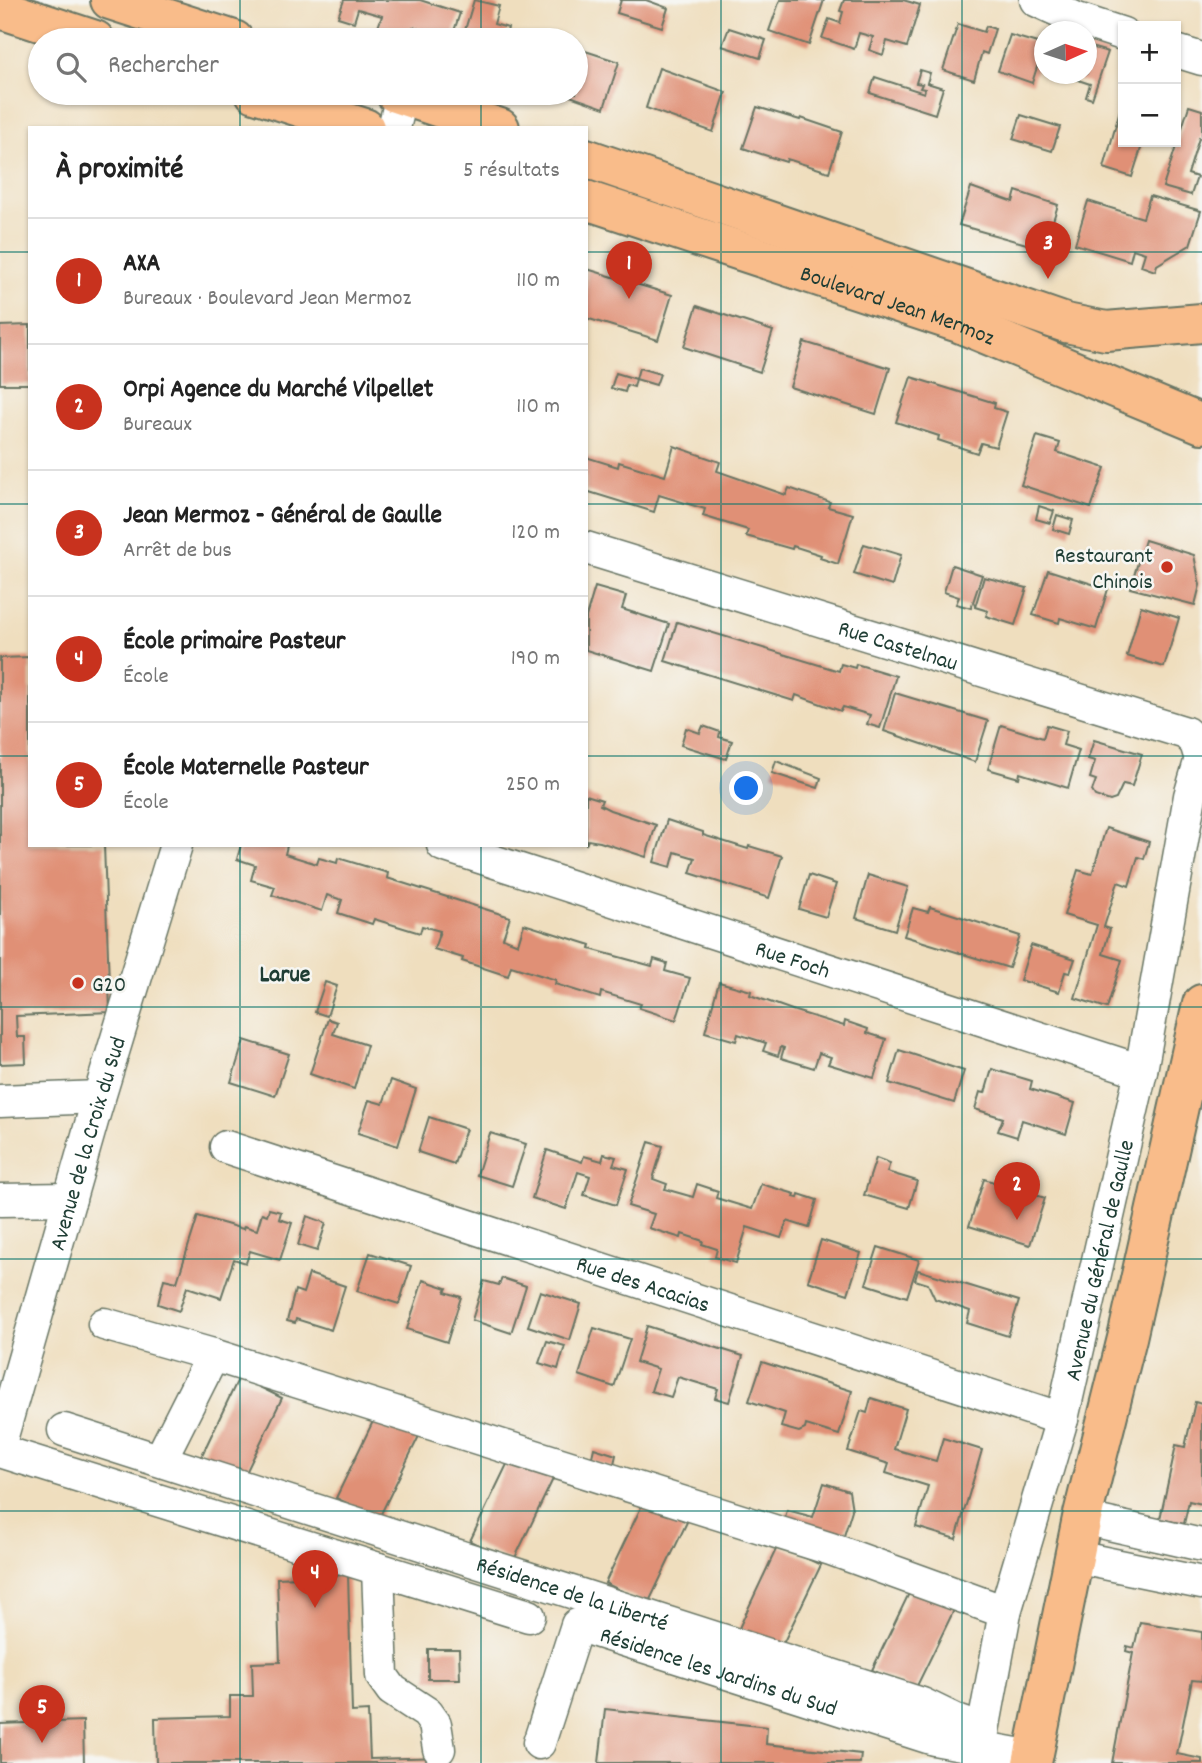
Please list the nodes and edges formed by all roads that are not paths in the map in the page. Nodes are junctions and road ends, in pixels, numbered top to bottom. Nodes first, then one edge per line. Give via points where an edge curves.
1 (110, 0) edge
2 (1036, 0) edge
3 (148, 6) edge
4 (0, 9) edge
5 (58, 28) edge
6 (204, 28) edge
7 (1118, 32) edge
8 (1181, 53) edge
9 (1202, 59) edge
10 (293, 105) edge
11 (397, 105) edge
12 (359, 126) edge
13 (491, 126) edge
14 (588, 159) edge
15 (588, 201) edge
16 (1202, 323) edge
17 (1202, 424) edge
18 (588, 549) edge
19 (1201, 756) edge
20 (175, 847) edge
21 (449, 847) edge
22 (1202, 1004) edge
23 (1141, 1071) junction
24 (99, 1097) junction
25 (0, 1101) edge
26 (226, 1147) dead end
27 (70, 1199) junction
28 (0, 1200) edge
29 (104, 1324) dead end
30 (214, 1354) junction
31 (1062, 1419) junction
32 (64, 1430) dead end
33 (0, 1443) edge
34 (0, 1451) edge
35 (160, 1460) junction
36 (1082, 1518) junction
37 (1202, 1545) edge
38 (1075, 1557) junction
39 (378, 1569) junction
40 (1202, 1583) edge
41 (1005, 1612) junction
42 (529, 1616) dead end
43 (539, 1744) dead end
44 (980, 1747) edge
45 (439, 1749) dead end
46 (1033, 1760) edge

1 - 3 main road
2 - 7 street
3 - 6 main road
4 - 5 main road
8 - 9 street
10 - 12 main road
11 - 13 main road
14 - 16 main road, Boulevard Jean Mermoz via 1066,323 1106,331
15 - 17 main road, Boulevard Jean Mermoz via 959,323
18 - 19 street, Rue Castelnau via 1186,733
19 - 23 street, Avenue du Général de Gaulle
20 - 24 street, Avenue de la Croix du Sud
21 - 23 street, Rue Foch
22 - 36 main road, Avenue du Général de Gaulle
23 - 31 street, Avenue du Général de Gaulle
24 - 25 street
24 - 27 street, Avenue de la Croix du Sud
26 - 31 street, Rue des Acacias
27 - 28 street
27 - 33 street, Avenue de la Croix du Sud
29 - 30 street
30 - 35 street
30 - 41 street via 831,1549
31 - 41 street, Avenue du Général de Gaulle
32 - 35 street, Résidence de la Liberté
34 - 39 street
35 - 44 street, Résidence de la Liberté via 922,1704 949,1717
36 - 37 street
36 - 38 main road, Avenue du Général de Gaulle
38 - 40 street
38 - 46 main road, Avenue du Général de Gaulle
39 - 42 street
39 - 45 street via 382,1676 392,1690 427,1713 435,1724
41 - 44 street, Avenue du Général de Gaulle
43 - 44 street, Résidence les Jardins du Sud via 578,1625 934,1739
44 - 46 street

